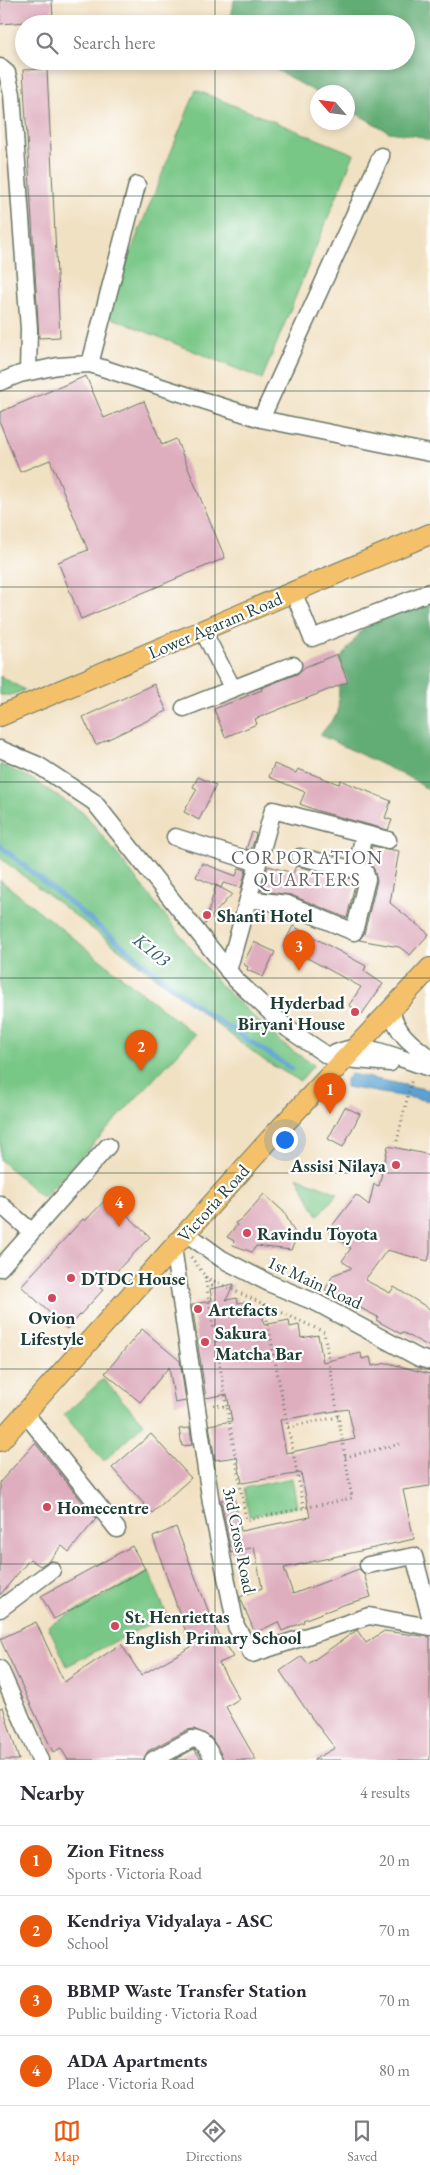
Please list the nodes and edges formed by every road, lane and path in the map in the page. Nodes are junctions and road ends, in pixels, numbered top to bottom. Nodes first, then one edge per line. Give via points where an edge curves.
1 (0, 67) edge
2 (381, 156) dead end
3 (137, 185) dead end
4 (90, 364) junction
5 (28, 372) junction
6 (0, 382) edge
7 (261, 419) junction
8 (430, 453) edge
9 (430, 534) edge
10 (293, 592) junction
11 (430, 592) edge
12 (203, 630) junction
13 (293, 665) dead end
14 (233, 689) junction
15 (184, 708) dead end
16 (0, 716) edge
17 (0, 748) edge
18 (364, 834) junction
19 (175, 837) dead end
20 (388, 840) dead end
21 (300, 857) dead end
22 (258, 863) junction
23 (356, 870) junction
24 (248, 899) junction
25 (430, 968) edge
26 (228, 971) junction
27 (391, 1009) junction
28 (342, 1057) junction
29 (430, 1058) edge
30 (430, 1068) edge
31 (410, 1086) dead end
32 (397, 1141) dead end
33 (108, 1146) dead end
34 (0, 1204) edge
35 (32, 1232) junction
36 (179, 1240) junction
37 (0, 1268) edge
38 (205, 1277) junction
39 (214, 1288) dead end
40 (264, 1304) junction
41 (430, 1361) edge
42 (196, 1402) junction
43 (227, 1406) junction
44 (25, 1413) junction
45 (338, 1417) junction
46 (288, 1427) junction
47 (0, 1441) edge
48 (400, 1444) dead end
49 (345, 1457) junction
50 (304, 1508) junction
51 (117, 1529) dead end
52 (368, 1565) dead end
53 (52, 1570) dead end
54 (0, 1609) edge
55 (430, 1616) edge
56 (430, 1627) edge
57 (0, 1670) edge
58 (40, 1760) edge
59 (153, 1760) edge
60 (214, 1760) edge

1 - 5 street via 7,73 12,94 29,329
2 - 7 street
3 - 4 street
4 - 5 street
4 - 7 street
5 - 6 street
7 - 8 street
9 - 10 main road, Lower Agaram Road
10 - 11 street via 312,638
10 - 12 main road, Lower Agaram Road
12 - 14 street
12 - 16 main road, Lower Agaram Road
13 - 14 street
14 - 15 street
17 - 26 street via 38,766 94,802
18 - 20 street
18 - 22 street via 272,810
18 - 23 street
19 - 22 street
21 - 23 street
22 - 24 street
23 - 24 street via 365,872 367,880 354,932 287,904
24 - 26 street
25 - 27 main road, Victoria Road
26 - 28 street via 288,1029
27 - 28 main road, Victoria Road
27 - 29 street via 406,1040
28 - 30 street via 389,1054
28 - 36 main road, Victoria Road
31 - 32 path
33 - 35 street
34 - 35 street
35 - 37 street
36 - 38 path
36 - 41 street, 1st Main Road via 317,1302
36 - 42 street, 3rd Cross Road
36 - 44 main road, Victoria Road
38 - 39 path
38 - 40 path
38 - 43 path
40 - 45 path via 324,1332
40 - 46 path
42 - 43 path
42 - 56 street, 3rd Cross Road via 211,1503 236,1626 252,1654 369,1616
43 - 50 path via 246,1520
44 - 47 main road, Victoria Road
44 - 51 street
45 - 46 path
45 - 49 path
46 - 50 path
48 - 49 path
49 - 50 path via 352,1498
52 - 55 street via 414,1556
53 - 54 street
57 - 58 street
59 - 60 street via 192,1739 204,1744

